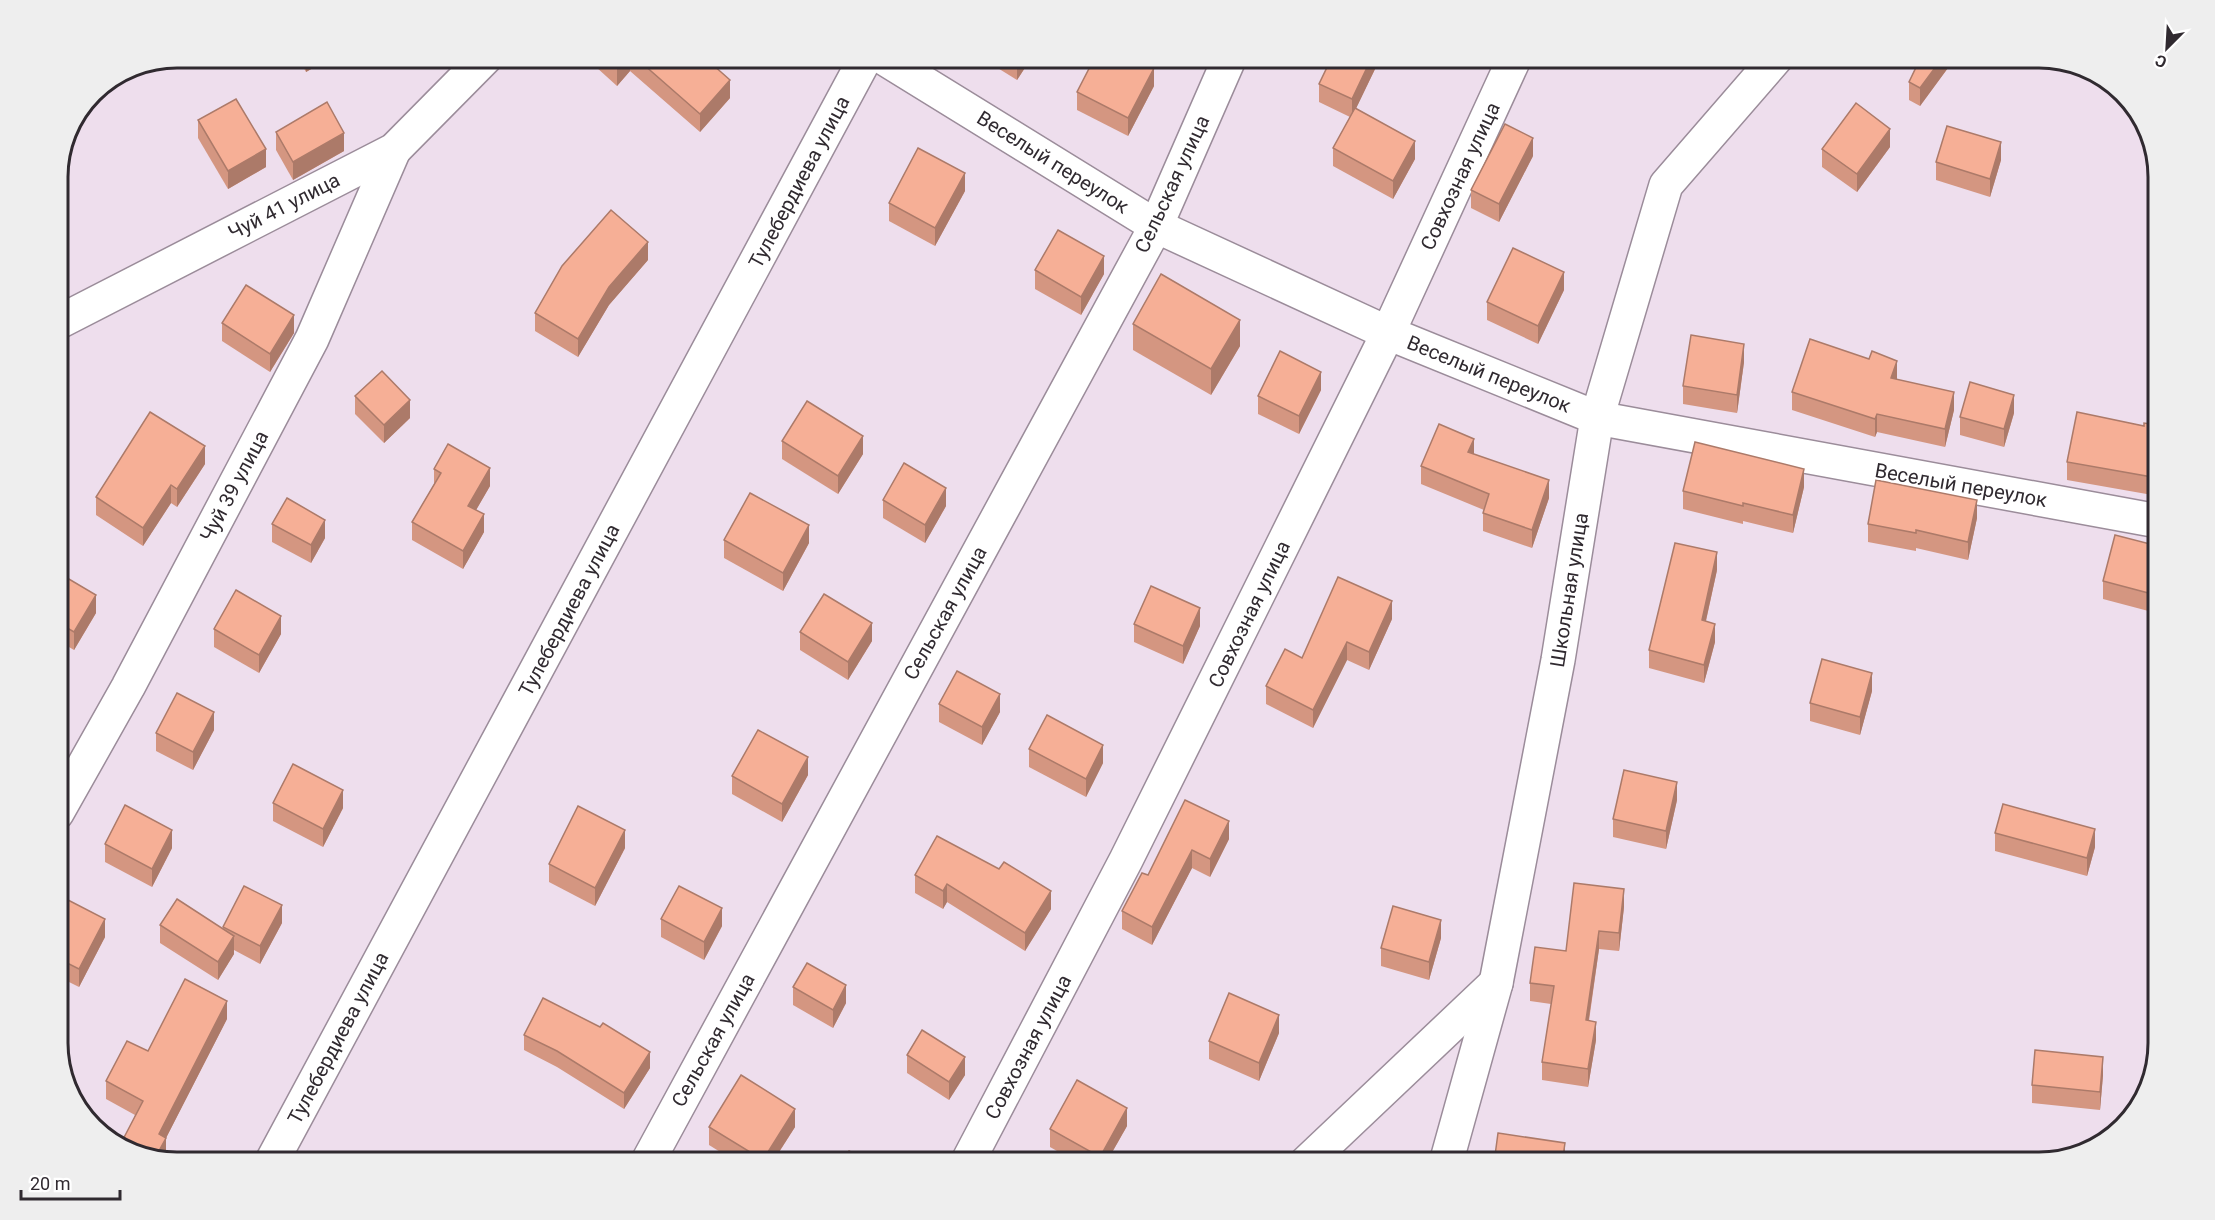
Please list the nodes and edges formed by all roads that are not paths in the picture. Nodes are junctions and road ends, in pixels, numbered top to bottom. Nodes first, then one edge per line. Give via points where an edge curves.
1 (475, 68) edge
2 (860, 68) edge
3 (900, 68) edge
4 (1225, 68) edge
5 (1510, 68) edge
6 (1768, 68) edge
7 (394, 150) junction
8 (1156, 226) junction
9 (68, 317) edge
10 (1388, 333) junction
11 (1597, 418) junction
12 (2147, 519) edge
13 (68, 793) edge
14 (1496, 984) junction
15 (284, 1152) edge
16 (653, 1152) edge
17 (974, 1152) edge
18 (1318, 1152) edge
19 (1449, 1152) edge

1 - 7 street, Чуй 41 улица
2 - 15 street, Тулебердиева улица
3 - 8 street, Веселый переулок
4 - 8 street, Сельская улица
5 - 10 street, Совхозная улица
6 - 11 street, Школьная улица via 1666,185
7 - 9 street, Чуй 41 улица
7 - 13 street, Чуй 39 улица via 312,339
8 - 10 street, Веселый переулок
8 - 16 street, Сельская улица
10 - 11 street, Веселый переулок
10 - 17 street, Совхозная улица via 1126,860
11 - 12 street, Веселый переулок
11 - 14 street, Школьная улица via 1558,660
14 - 18 street
14 - 19 street, Школьная улица

